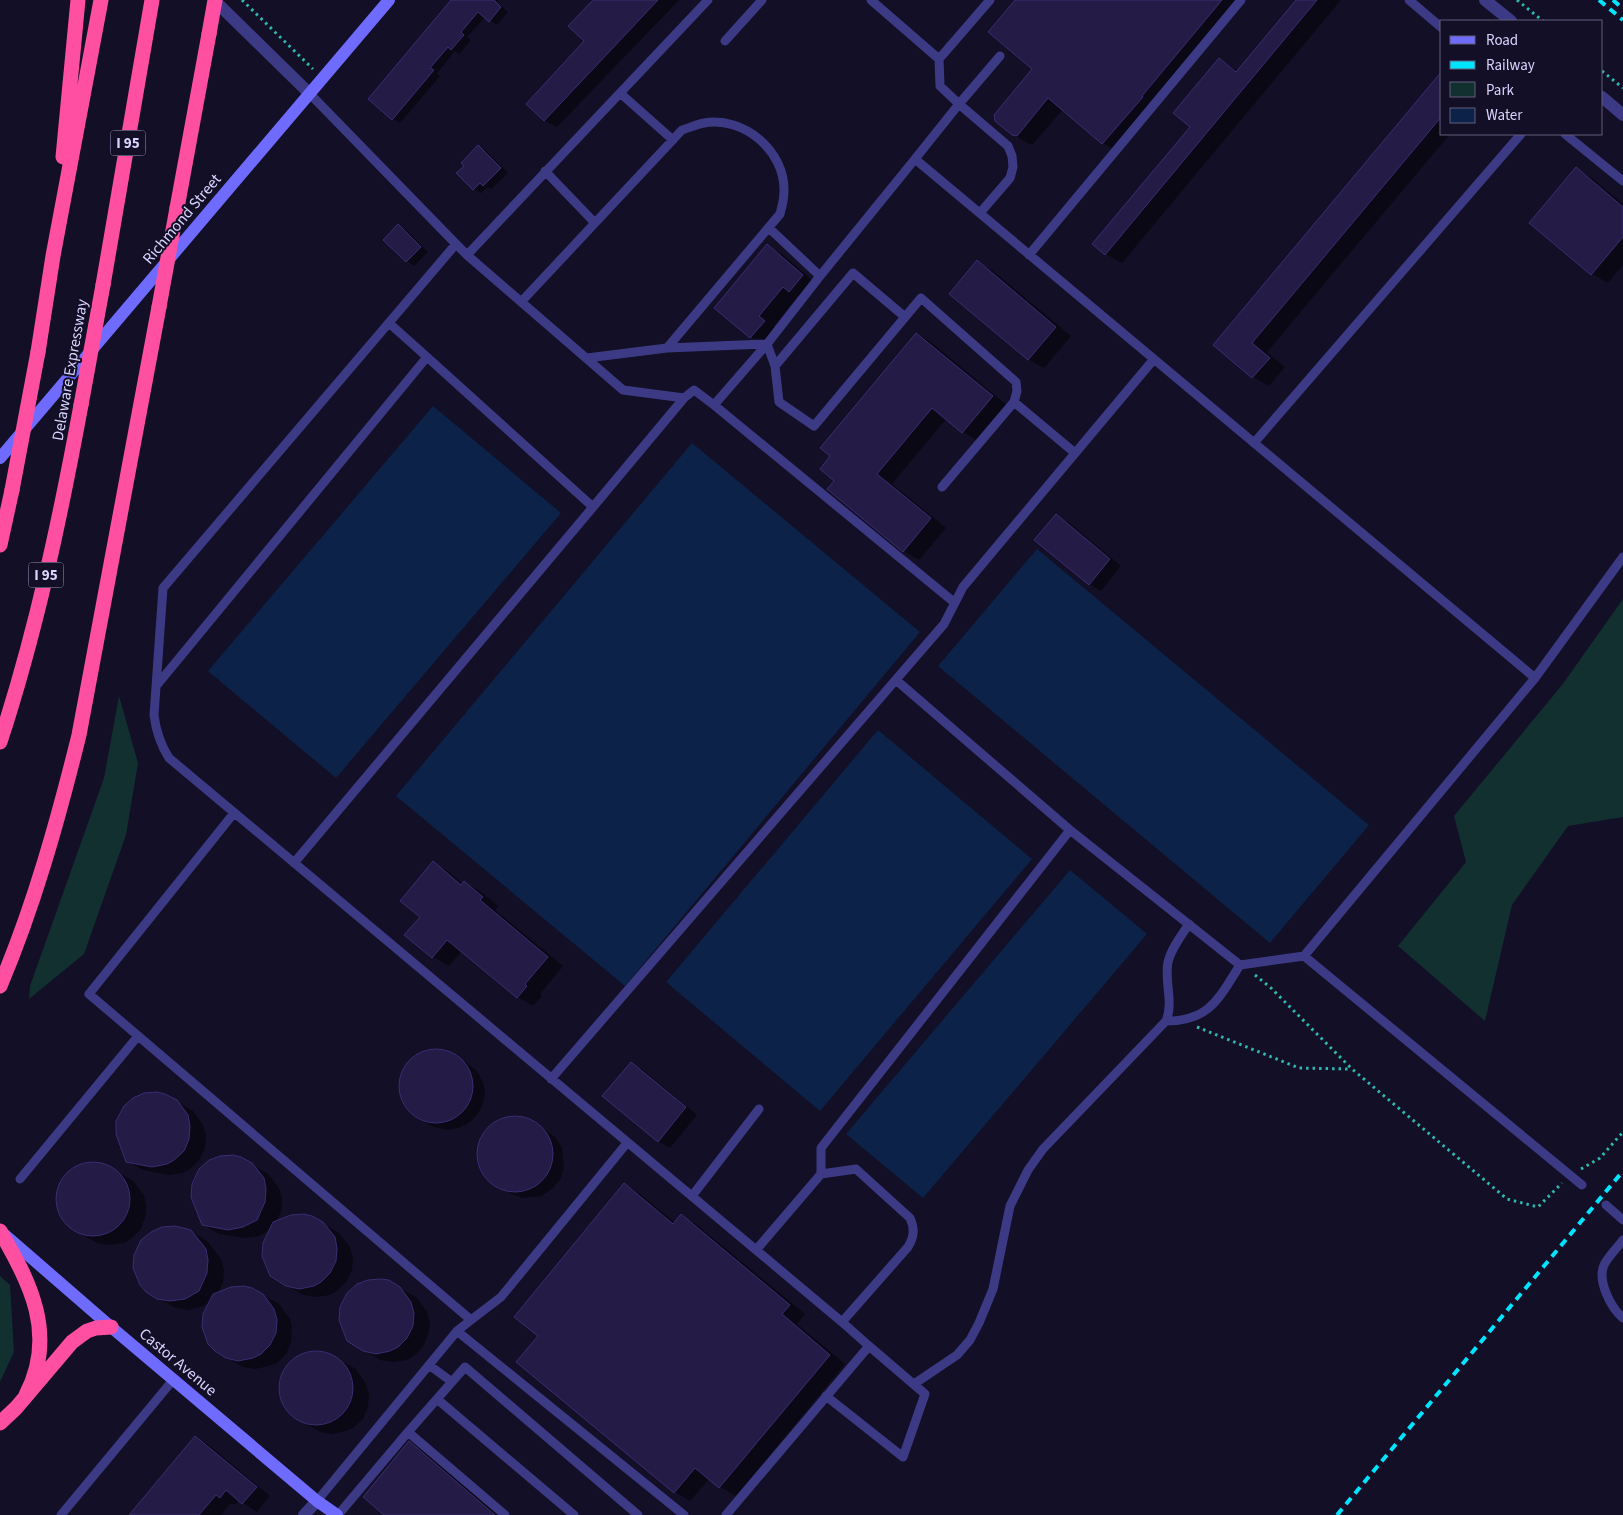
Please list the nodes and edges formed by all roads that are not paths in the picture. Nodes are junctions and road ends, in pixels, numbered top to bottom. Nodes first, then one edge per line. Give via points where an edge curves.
1 (78, 0) edge
2 (101, 0) edge
3 (152, 0) edge
4 (215, 0) edge
5 (389, 0) edge
6 (708, 0) edge
7 (762, 0) edge
8 (871, 0) edge
9 (990, 0) edge
10 (1241, 0) edge
11 (1409, 0) edge
12 (1485, 0) edge
13 (1510, 20) edge
14 (1440, 26) edge
15 (725, 41) dead end
16 (1000, 56) dead end
17 (939, 59) junction
18 (620, 93) junction
19 (310, 94) junction
20 (1603, 98) edge
21 (958, 104) junction
22 (1623, 115) edge
23 (1521, 135) edge
24 (1566, 135) edge
25 (673, 140) junction
26 (915, 159) junction
27 (545, 171) junction
28 (1623, 181) edge
29 (980, 213) junction
30 (595, 223) junction
31 (768, 228) junction
32 (456, 244) junction
33 (466, 254) junction
34 (1029, 255) junction
35 (53, 256) junction
36 (820, 276) junction
37 (521, 302) junction
38 (905, 317) junction
39 (389, 323) junction
40 (767, 344) junction
41 (667, 348) junction
42 (427, 357) junction
43 (587, 358) junction
44 (1154, 360) junction
45 (775, 366) junction
46 (684, 398) junction
47 (1014, 402) junction
48 (714, 405) junction
49 (1254, 443) junction
50 (1075, 454) junction
51 (0, 458) edge
52 (942, 487) dead end
53 (592, 507) junction
54 (0, 546) edge
55 (1623, 557) edge
56 (955, 603) junction
57 (1535, 678) junction
58 (896, 680) junction
59 (157, 685) junction
60 (0, 742) edge
61 (234, 813) junction
62 (1070, 830) junction
63 (294, 863) junction
64 (1189, 924) junction
65 (1304, 956) junction
66 (1240, 965) junction
67 (1, 984) edge
68 (1166, 1022) junction
69 (138, 1036) junction
70 (551, 1078) junction
71 (758, 1109) dead end
72 (627, 1143) junction
73 (821, 1174) junction
74 (20, 1179) dead end
75 (1582, 1185) dead end
76 (692, 1196) junction
77 (1606, 1205) dead end
78 (1622, 1216) edge
79 (0, 1231) edge
80 (1623, 1240) edge
81 (756, 1250) junction
82 (1623, 1318) edge
83 (471, 1320) junction
84 (842, 1322) junction
85 (111, 1327) junction
86 (457, 1331) junction
87 (869, 1346) junction
88 (429, 1365) junction
89 (173, 1380) junction
90 (452, 1382) junction
91 (914, 1384) junction
92 (26, 1395) junction
93 (826, 1396) junction
94 (437, 1398) junction
95 (0, 1423) edge
96 (408, 1432) junction
97 (317, 1501) junction
98 (61, 1515) edge
99 (304, 1515) edge
100 (338, 1515) edge
101 (505, 1515) edge
102 (574, 1515) edge
103 (638, 1515) edge
104 (684, 1515) edge
105 (726, 1515) edge

1 - 35 highway
2 - 35 highway
3 - 60 highway, Delaware Expressway / I 95, bridge via 66,488 40,601
4 - 19 street
4 - 67 highway, bridge via 80,736 33,897
5 - 19 main road, Richmond Street
6 - 18 lane
7 - 15 lane
8 - 17 lane
9 - 17 lane
10 - 34 lane
11 - 14 lane
12 - 13 street
16 - 21 lane
17 - 21 lane via 940,86
18 - 25 lane
18 - 27 lane
19 - 32 lane
19 - 51 main road, Richmond Street
20 - 22 street
21 - 26 lane
21 - 29 lane via 1008,146 1012,156 1010,178
23 - 49 lane
24 - 28 lane
25 - 30 lane
25 - 31 lane via 682,130 704,123 728,123 750,132 768,147 780,168 784,191 780,214
26 - 29 lane
26 - 36 lane
27 - 30 lane
27 - 33 lane
29 - 34 lane
30 - 37 lane
31 - 36 lane
31 - 41 lane
32 - 33 lane
32 - 39 lane
33 - 37 lane
34 - 44 lane
35 - 54 highway, bridge via 38,352
36 - 40 lane
37 - 43 lane
38 - 45 lane via 853,273
38 - 45 lane via 814,426 779,402
38 - 47 lane via 921,298 1016,382 1018,391
39 - 42 lane
39 - 59 lane via 163,588
40 - 41 lane
40 - 45 lane
40 - 48 lane
41 - 43 lane
42 - 53 lane
42 - 59 lane
43 - 46 lane via 623,390
44 - 49 lane
44 - 50 lane
46 - 48 lane via 694,390
46 - 53 lane
47 - 50 lane
47 - 52 lane
48 - 56 lane
49 - 57 lane
50 - 56 lane via 963,587
53 - 63 lane
55 - 57 lane
56 - 58 lane via 944,624
57 - 65 lane
58 - 62 lane
58 - 70 lane
59 - 61 lane via 154,715 160,745 169,758
61 - 63 lane
61 - 69 lane via 89,994
62 - 64 lane
62 - 73 lane via 821,1148
63 - 70 lane
64 - 66 lane
64 - 68 lane via 1168,961 1170,998
65 - 66 lane
65 - 75 lane
66 - 68 lane via 1209,1009 1180,1021
68 - 91 lane via 1043,1149 1028,1170 1010,1206 993,1289 970,1340 957,1355
69 - 74 lane
69 - 83 lane
70 - 72 lane
71 - 76 lane
72 - 76 lane
72 - 83 lane via 501,1297
73 - 81 lane
73 - 84 lane via 856,1169 910,1218 913,1225 908,1247
76 - 81 lane
77 - 78 lane
79 - 85 main road, Castor Avenue
79 - 92 highway via 25,1276 36,1304 39,1357
80 - 82 lane via 1603,1266 1603,1284 1608,1300
81 - 84 lane
83 - 86 lane
84 - 87 lane
85 - 89 main road, Castor Avenue
85 - 92 highway via 96,1328 76,1338
86 - 88 lane
86 - 104 lane
87 - 91 lane
87 - 93 lane
88 - 90 lane
88 - 97 lane
89 - 97 main road, Castor Avenue
89 - 98 lane
90 - 94 lane
90 - 103 lane via 465,1367
91 - 93 lane via 924,1394 903,1457
92 - 95 highway
93 - 105 lane
94 - 96 lane
94 - 102 lane
96 - 100 lane
96 - 101 lane
97 - 99 street
97 - 100 main road, Castor Avenue

